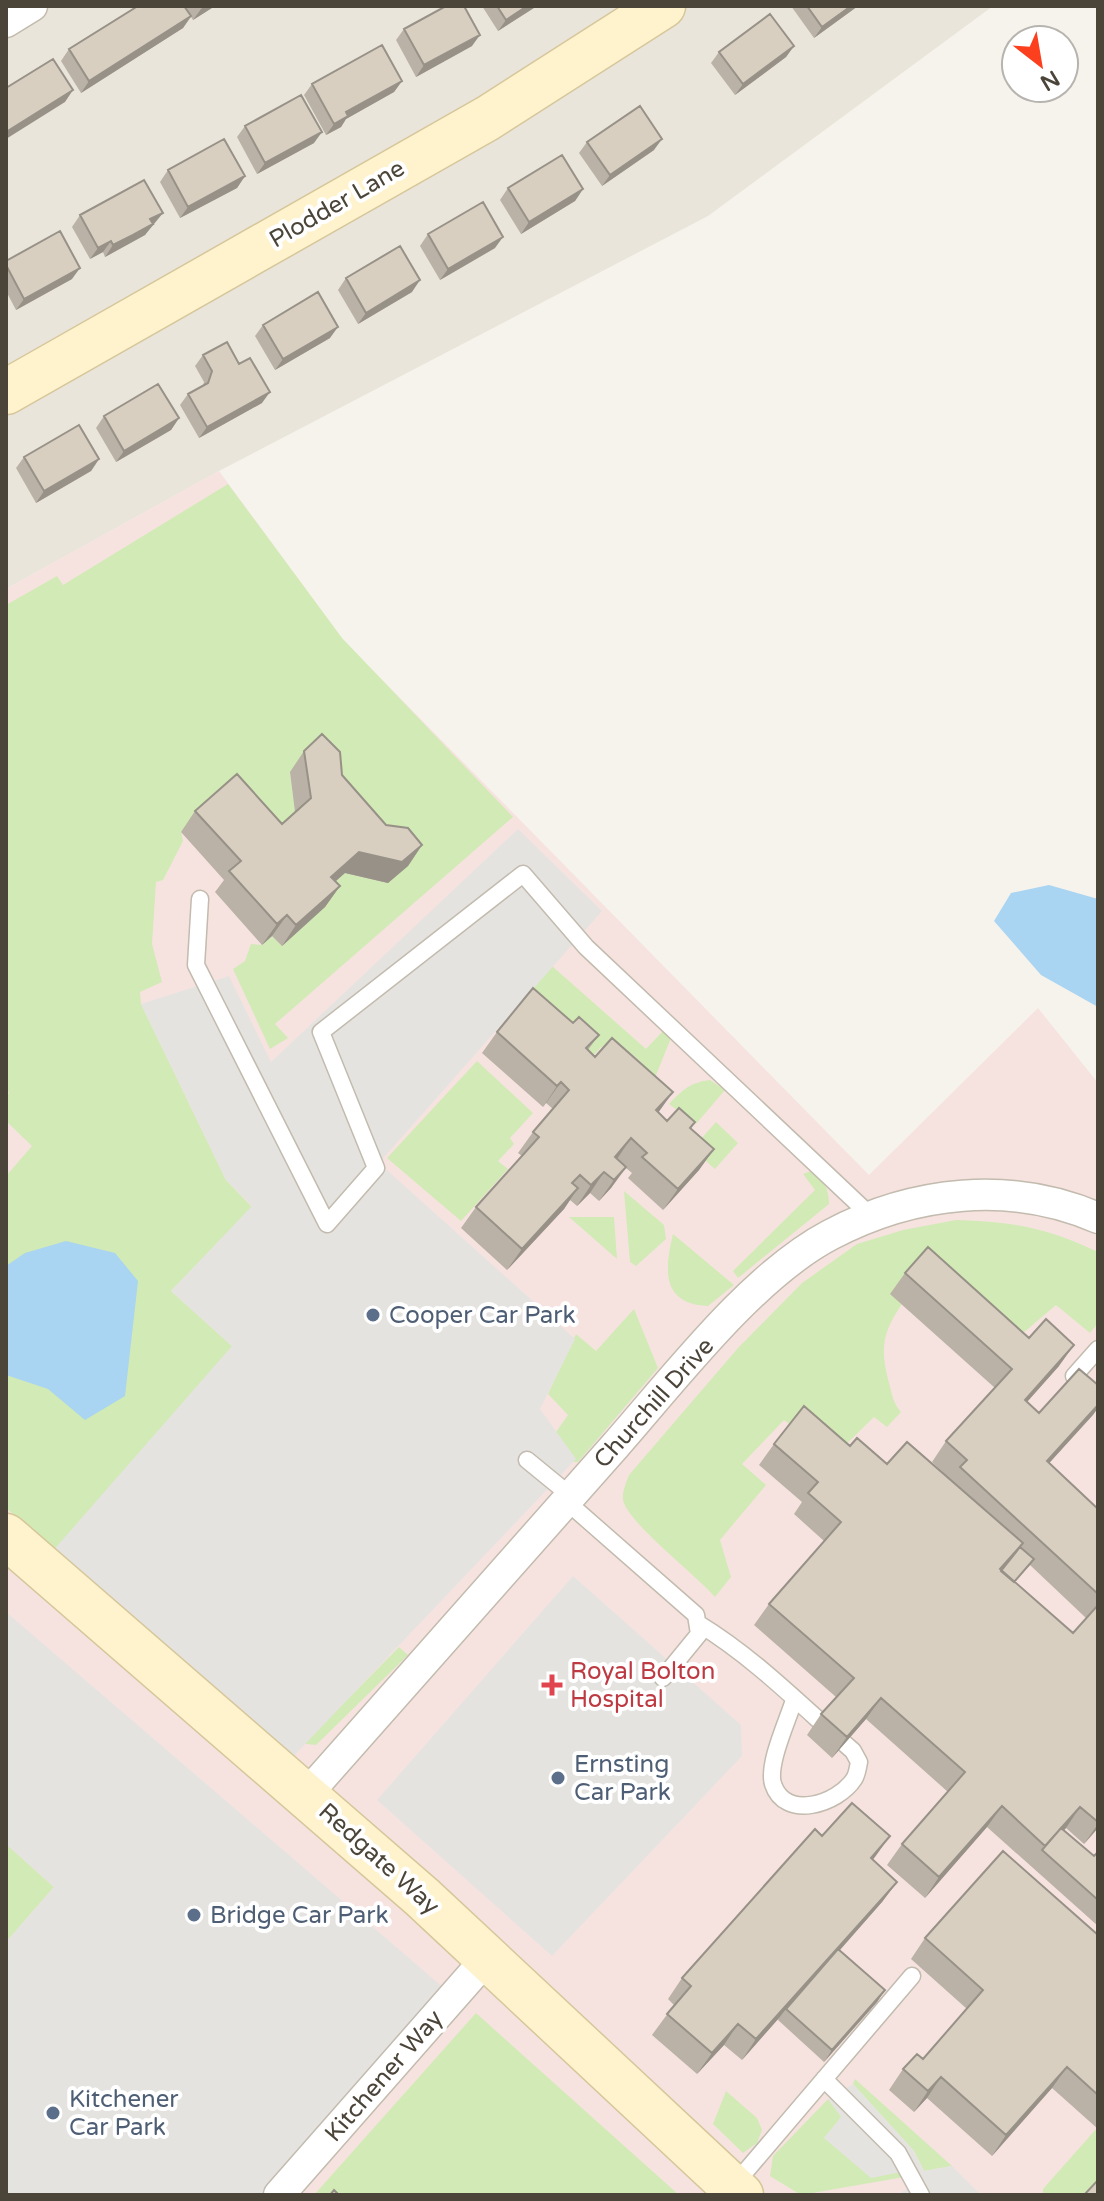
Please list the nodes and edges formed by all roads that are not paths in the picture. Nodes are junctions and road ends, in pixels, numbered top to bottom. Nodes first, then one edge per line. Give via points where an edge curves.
1 (32, 6) edge
2 (650, 10) edge
3 (6, 22) edge
4 (6, 392) edge
5 (200, 899) dead end
6 (872, 1217) junction
7 (1098, 1218) edge
8 (1098, 1349) edge
9 (1074, 1376) edge
10 (527, 1460) dead end
11 (568, 1499) junction
12 (6, 1536) edge
13 (699, 1624) junction
14 (663, 1678) dead end
15 (794, 1700) junction
16 (307, 1794) junction
17 (488, 1957) junction
18 (912, 1976) dead end
19 (824, 2079) junction
20 (736, 2191) edge
21 (279, 2195) edge
22 (921, 2195) edge

1 - 3 street
2 - 4 street, Plodder Lane via 488,118
5 - 6 lane via 196,965 327,1224 376,1168 321,1032 523,874 586,947
6 - 7 street, Churchill Drive via 925,1199 1018,1195 1071,1206
6 - 11 street, Churchill Drive via 829,1235 740,1306
8 - 9 lane
10 - 11 lane
11 - 13 lane via 689,1607
11 - 16 street, Churchill Drive
12 - 16 street, Redgate Way
13 - 14 lane via 693,1644
13 - 15 lane
15 - 15 lane via 859,1762 856,1778 821,1803 783,1800 773,1783 772,1767
16 - 17 street, Redgate Way
17 - 20 street, Redgate Way
17 - 21 street, Kitchener Way
18 - 19 lane
19 - 20 lane
19 - 22 lane via 898,2153

